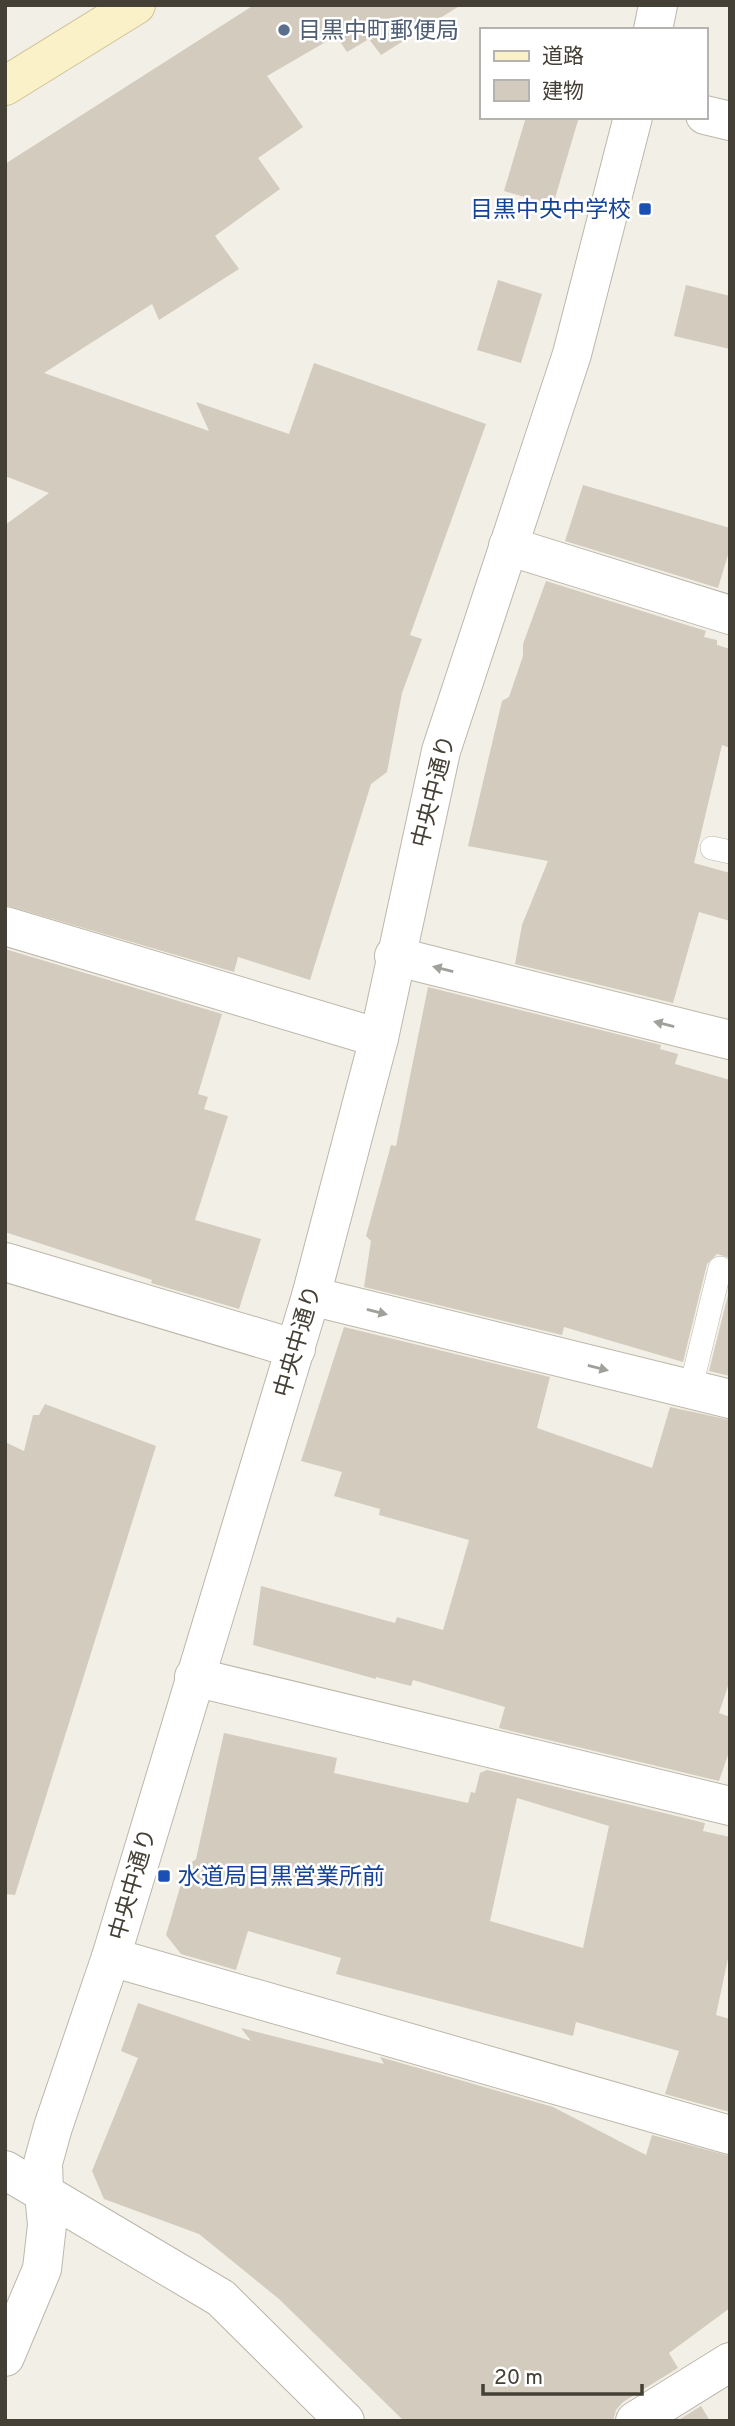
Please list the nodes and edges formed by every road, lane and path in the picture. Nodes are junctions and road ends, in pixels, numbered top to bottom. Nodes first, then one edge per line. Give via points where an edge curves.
1 (136, 5) edge
2 (658, 5) edge
3 (653, 28) edge
4 (5, 86) edge
5 (707, 115) edge
6 (632, 119) edge
7 (730, 121) edge
8 (508, 546) junction
9 (730, 615) edge
10 (5, 926) edge
11 (394, 956) junction
12 (379, 1038) junction
13 (730, 1040) edge
14 (5, 1262) edge
15 (720, 1268) dead end
16 (311, 1296) junction
17 (296, 1349) junction
18 (690, 1391) junction
19 (730, 1399) edge
20 (194, 1676) junction
21 (730, 1806) edge
22 (111, 1957) junction
23 (730, 2135) edge
24 (5, 2170) edge
25 (44, 2193) junction
26 (5, 2357) edge
27 (730, 2362) edge
28 (345, 2421) edge
29 (635, 2421) edge

1 - 4 main road
2 - 3 street
5 - 7 street
6 - 8 street, 中央中通り via 572,354
8 - 9 street
8 - 11 street, 中央中通り via 440,751
10 - 12 street
11 - 12 street, 中央中通り
13 -> 11 street
12 - 16 street, 中央中通り
14 - 17 street
15 - 18 lane
16 - 17 street, 中央中通り
16 -> 18 street
17 - 20 street, 中央中通り
18 - 19 street
20 - 21 street
20 - 22 street, 中央中通り
22 - 23 street
22 - 25 street, 中央中通り via 46,2151
24 - 25 street
25 - 26 street, 中央中通り via 47,2225 42,2269
25 - 28 street via 220,2298
27 - 29 street

